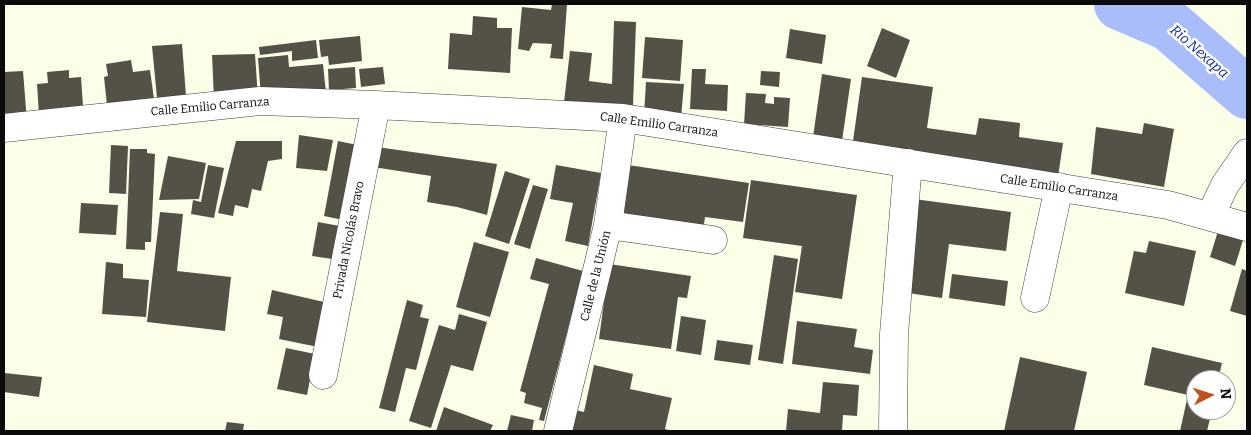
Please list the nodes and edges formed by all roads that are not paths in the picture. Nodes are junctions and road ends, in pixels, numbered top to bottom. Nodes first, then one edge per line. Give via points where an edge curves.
1 (376, 105) junction
2 (624, 118) junction
3 (4, 128) edge
4 (1247, 153) edge
5 (908, 163) junction
6 (1059, 188) junction
7 (1210, 216) junction
8 (608, 225) junction
9 (1247, 227) edge
10 (713, 240) dead end
11 (1035, 298) dead end
12 (323, 375) dead end
13 (558, 431) edge
14 (893, 431) edge

1 - 2 street, Calle Emilio Carranza
1 - 3 street, Calle Emilio Carranza via 260,100
1 - 12 street, Privada Nicolás Bravo
2 - 5 street, Calle Emilio Carranza
2 - 8 street, Calle de la Unión
4 - 7 street via 1225,185
5 - 6 street, Calle Emilio Carranza
5 - 14 street via 894,334
6 - 7 street, Calle Emilio Carranza via 1168,205
6 - 11 street
7 - 9 street, Calle Emilio Carranza
8 - 10 street
8 - 13 street, Calle de la Unión

